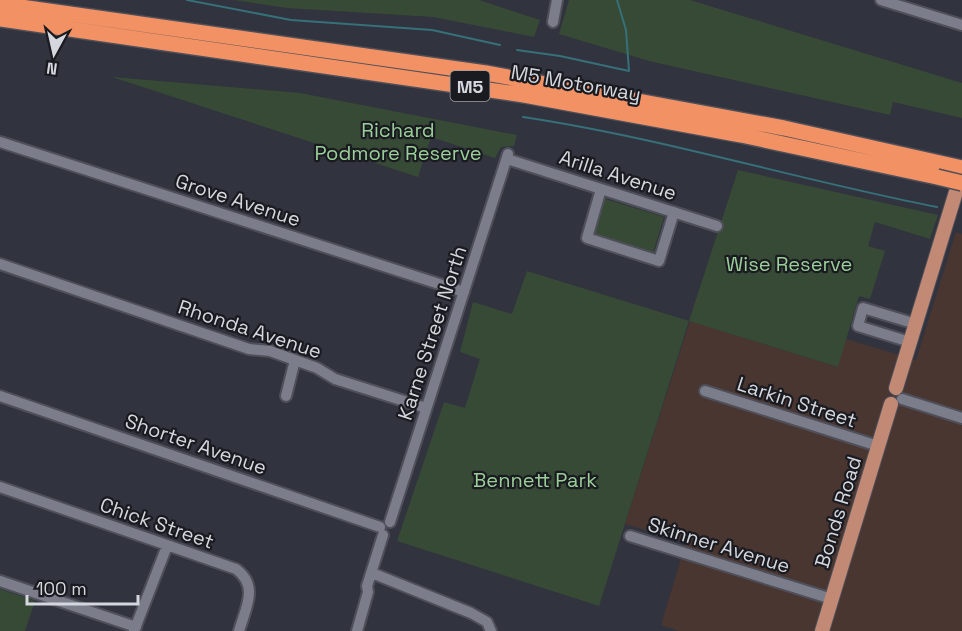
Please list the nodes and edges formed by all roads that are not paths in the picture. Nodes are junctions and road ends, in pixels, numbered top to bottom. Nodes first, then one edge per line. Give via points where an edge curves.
1 (557, 0) edge
2 (881, 0) edge
3 (0, 4) edge
4 (0, 19) edge
5 (553, 22) dead end
6 (962, 25) edge
7 (0, 142) edge
8 (508, 156) joint
9 (939, 170) junction
10 (962, 170) edge
11 (962, 183) edge
12 (601, 189) junction
13 (674, 212) junction
14 (717, 226) dead end
15 (0, 264) edge
16 (464, 292) junction
17 (916, 324) junction
18 (910, 342) junction
19 (295, 360) junction
20 (705, 391) dead end
21 (0, 396) edge
22 (286, 396) dead end
23 (896, 397) junction
24 (426, 408) junction
25 (962, 418) edge
26 (878, 446) junction
27 (0, 487) edge
28 (386, 530) junction
29 (630, 536) dead end
30 (166, 546) junction
31 (375, 574) junction
32 (0, 581) edge
33 (832, 599) junction
34 (135, 629) edge
35 (239, 631) edge
36 (357, 631) edge
37 (491, 631) edge
38 (822, 631) edge

1 - 5 street
2 - 6 street
3 - 9 highway, M5 Motorway / M5 via 486,73 773,126
4 - 9 highway, M5 Motorway / M5 via 524,95
7 - 16 street, Grove Avenue
8 - 12 street, Arilla Avenue
8 - 16 street, Karne Street North
9 - 10 highway, M5 Motorway / M5
9 - 11 highway, M5 Motorway / M5, bridge
10 - 17 main road, Bonds Road
12 - 13 street, Arilla Avenue
12 - 13 street via 586,238 659,261
13 - 14 street, Arilla Avenue
15 - 19 street, Rhonda Avenue via 249,349
16 - 24 street, Karne Street North
17 - 18 main road, Bonds Road
17 - 18 street via 863,308 858,326
18 - 23 main road, Bonds Road
19 - 22 street
19 - 24 street, Rhonda Avenue via 335,379
20 - 26 street, Larkin Street
21 - 28 street, Shorter Avenue
23 - 25 street
23 - 26 main road, Bonds Road
24 - 28 street, Karne Street North
26 - 33 main road, Bonds Road
27 - 30 street, Chick Street
28 - 31 street, Karne Street North
29 - 33 street, Skinner Avenue
30 - 34 street
30 - 35 street, Chick Street via 236,569 247,578 250,589
31 - 36 street, Karne Street North via 367,586
31 - 37 street via 471,613 487,622
32 - 34 street
33 - 38 main road, Bonds Road

